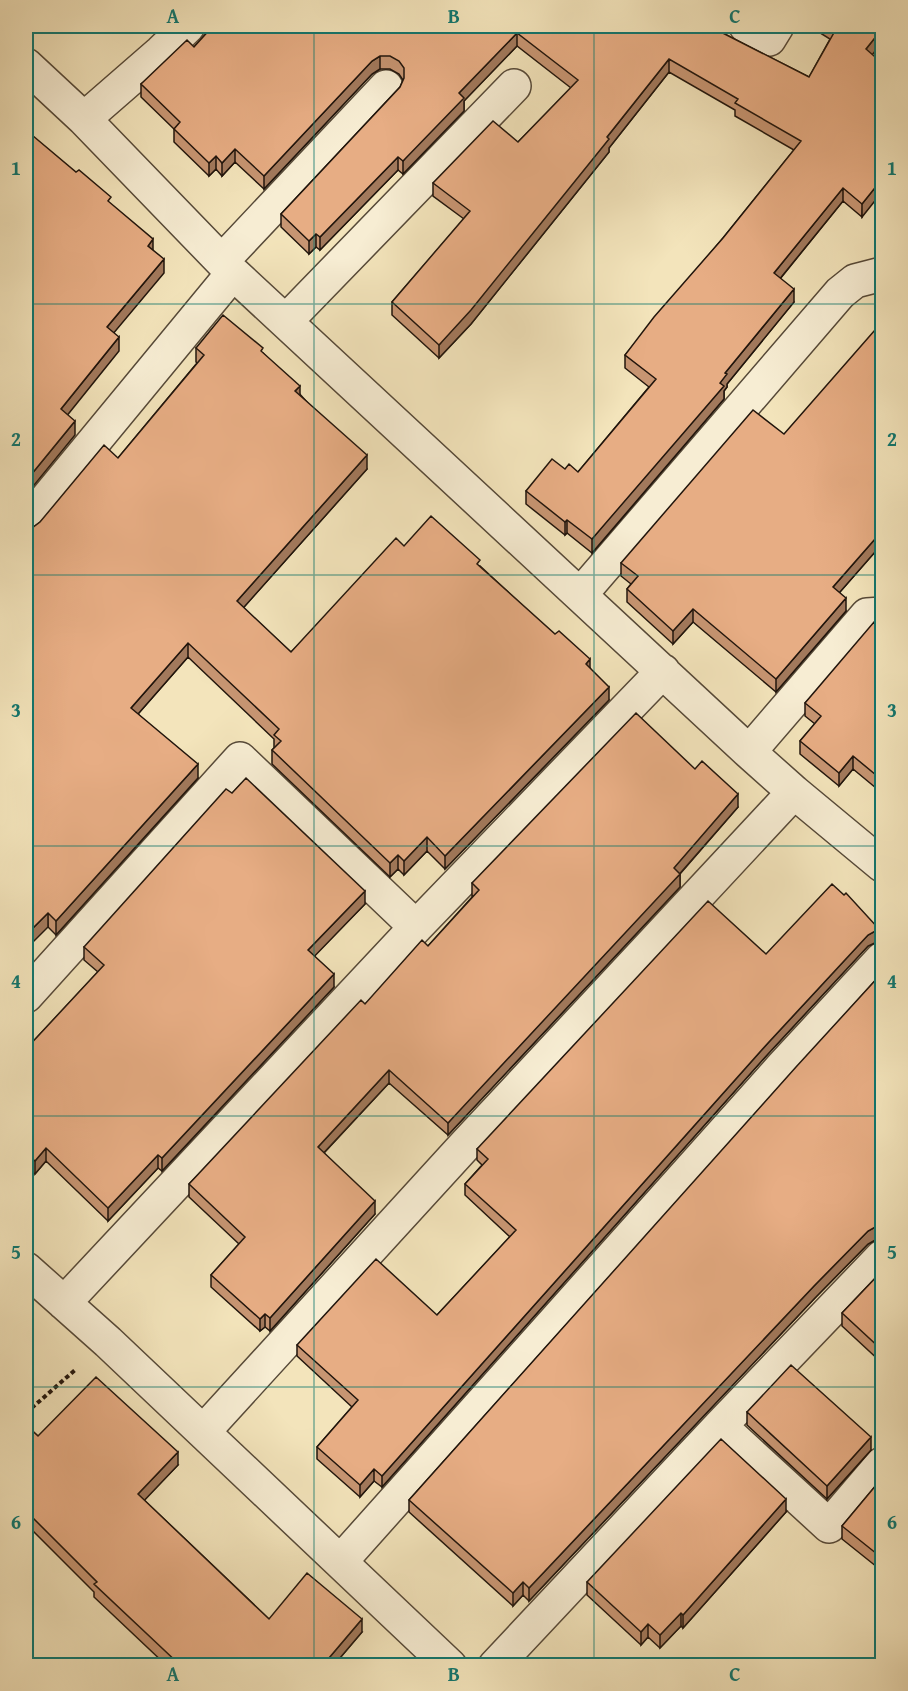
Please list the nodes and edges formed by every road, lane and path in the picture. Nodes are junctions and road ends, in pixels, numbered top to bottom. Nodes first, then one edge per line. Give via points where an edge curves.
1 (188, 26) edge
2 (746, 26) edge
3 (777, 26) edge
4 (26, 65) edge
5 (514, 86) dead end
6 (386, 87) dead end
7 (84, 119) junction
8 (228, 267) junction
9 (882, 274) edge
10 (286, 321) junction
11 (26, 524) edge
12 (580, 595) junction
13 (882, 614) edge
14 (663, 671) junction
15 (749, 752) junction
16 (794, 792) junction
17 (882, 865) edge
18 (416, 927) junction
19 (882, 959) edge
20 (26, 996) edge
21 (882, 1257) edge
22 (26, 1269) edge
23 (64, 1304) junction
24 (108, 1342) junction
25 (26, 1413) edge
26 (720, 1426) junction
27 (203, 1432) junction
28 (882, 1464) edge
29 (341, 1561) junction
30 (450, 1665) edge
31 (495, 1665) edge

1 - 7 street
2 - 3 street via 769,39
4 - 7 street
5 - 10 street
6 - 8 street
7 - 8 street
8 - 10 street
8 - 11 street
9 - 12 street via 855,281 840,293
10 - 12 street
12 - 14 street
13 - 15 street via 867,615
14 - 15 street
14 - 18 street
15 - 16 street
16 - 17 street
16 - 27 street
18 - 20 street via 240,759
18 - 23 street
19 - 29 street
21 - 26 street
22 - 23 street
23 - 24 street
24 - 25 path
24 - 27 street
26 - 28 street via 829,1526
26 - 31 street
27 - 29 street
29 - 30 street

